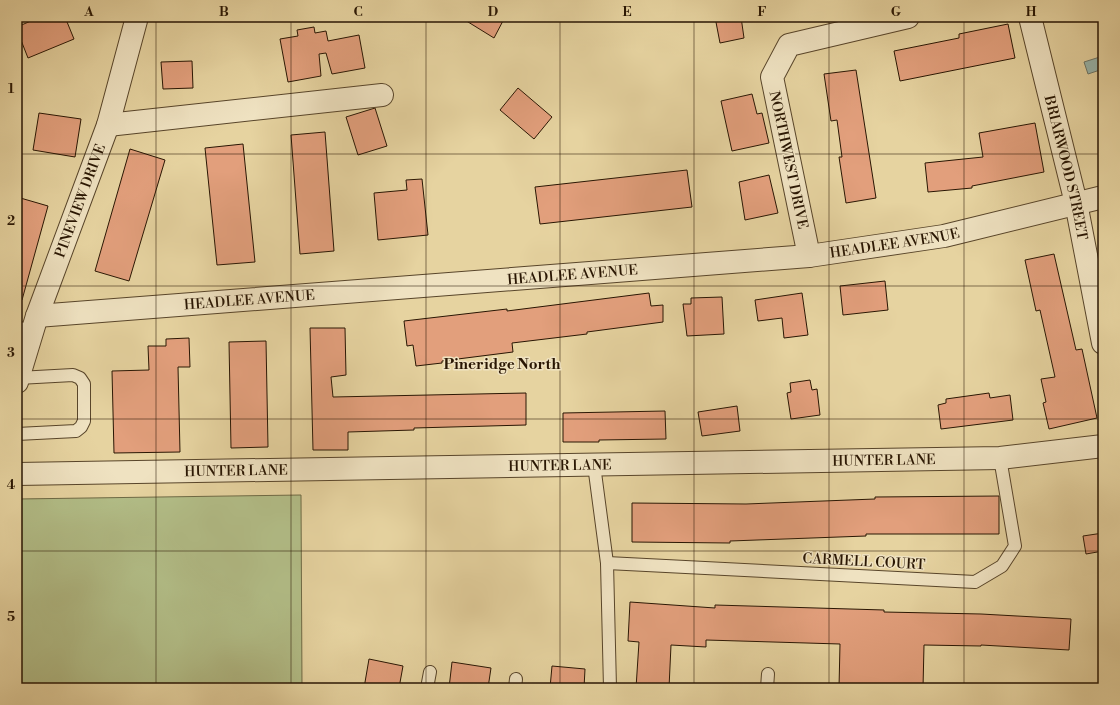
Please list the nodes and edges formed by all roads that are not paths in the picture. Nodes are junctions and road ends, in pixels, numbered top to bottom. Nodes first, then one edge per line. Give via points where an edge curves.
1 (137, 17) edge
2 (908, 17) edge
3 (1030, 17) edge
4 (382, 95) dead end
5 (108, 125) junction
6 (1103, 197) edge
7 (1076, 203) junction
8 (809, 256) junction
9 (29, 325) edge
10 (1103, 344) edge
11 (18, 380) edge
12 (17, 434) edge
13 (1103, 446) edge
14 (1000, 458) junction
15 (594, 465) junction
16 (17, 474) edge
17 (607, 563) junction
18 (430, 672) dead end
19 (768, 674) dead end
20 (427, 688) edge
21 (610, 688) edge
22 (768, 688) edge

1 - 5 street, PINEVIEW DRIVE
2 - 8 street, NORTHWEST DRIVE via 789,45 772,78
3 - 7 street, BRIARWOOD STREET
4 - 5 street
5 - 9 street, PINEVIEW DRIVE
6 - 7 street, HEADLEE AVENUE
7 - 8 street, HEADLEE AVENUE via 944,236
7 - 10 street, BRIARWOOD STREET
8 - 9 street, HEADLEE AVENUE
9 - 11 street, PINEVIEW DRIVE
11 - 12 lane via 73,375 80,378 84,384 84,421 76,431
13 - 14 street, HUNTER LANE
14 - 15 street, HUNTER LANE
14 - 17 lane, CARMELL COURT via 1015,546 1002,566 975,582
15 - 16 street, HUNTER LANE
15 - 17 lane
17 - 21 lane
18 - 20 lane
19 - 22 lane

